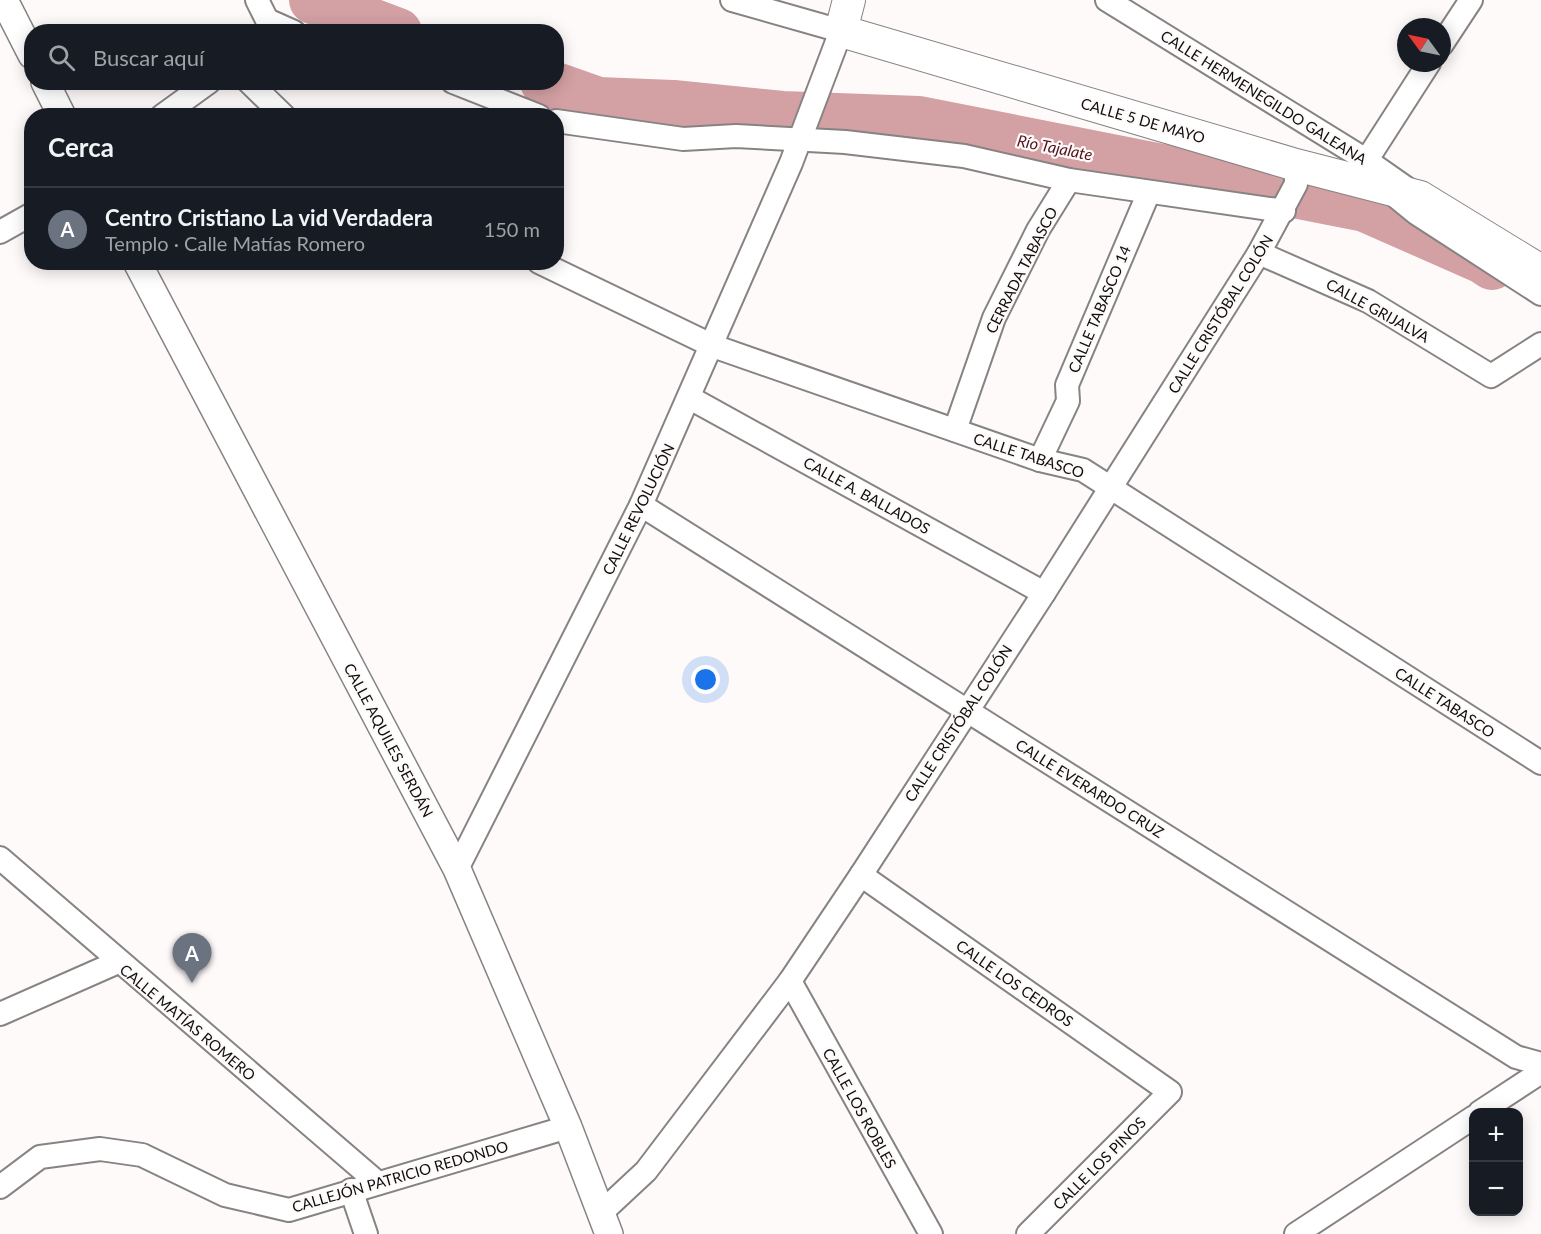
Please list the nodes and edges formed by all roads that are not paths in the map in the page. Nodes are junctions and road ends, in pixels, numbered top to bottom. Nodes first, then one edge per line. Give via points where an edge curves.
1 (4, 0) edge
2 (732, 0) edge
3 (849, 0) edge
4 (1107, 0) edge
5 (1471, 0) edge
6 (261, 17) edge
7 (276, 24) edge
8 (1451, 30) edge
9 (841, 31) junction
10 (24, 39) edge
11 (1424, 72) edge
12 (49, 90) edge
13 (198, 90) edge
14 (257, 90) edge
15 (473, 90) edge
16 (58, 108) edge
17 (173, 108) edge
18 (276, 108) edge
19 (519, 108) edge
20 (564, 122) edge
21 (801, 136) junction
22 (1360, 171) junction
23 (1296, 175) junction
24 (1069, 180) junction
25 (1389, 190) junction
26 (1149, 192) junction
27 (1420, 197) junction
28 (1285, 208) junction
29 (24, 218) edge
30 (0, 232) edge
31 (1259, 253) junction
32 (140, 270) edge
33 (556, 270) edge
34 (1541, 271) edge
35 (1541, 294) edge
36 (1541, 344) edge
37 (713, 346) junction
38 (690, 398) junction
39 (955, 430) junction
40 (1040, 460) junction
41 (1110, 488) junction
42 (641, 505) junction
43 (1044, 593) junction
44 (966, 709) junction
45 (1541, 763) edge
46 (0, 858) edge
47 (457, 869) junction
48 (861, 875) junction
49 (118, 962) junction
50 (790, 981) junction
51 (0, 1014) edge
52 (1541, 1064) edge
53 (1541, 1072) edge
54 (1170, 1092) joint
55 (1487, 1108) edge
56 (1469, 1120) edge
57 (568, 1127) junction
58 (378, 1183) junction
59 (0, 1187) edge
60 (351, 1190) junction
61 (605, 1223) edge
62 (366, 1234) edge
63 (931, 1234) edge
64 (1028, 1234) edge
65 (1296, 1234) edge

1 - 10 street
2 - 9 street, CALLE 5 DE MAYO
3 - 9 main road, CALLE REVOLUCIÓN
4 - 22 street, CALLE HERMENEGILDO GALEANA
5 - 8 street
6 - 7 street
9 - 21 street, CALLE REVOLUCIÓN
9 - 23 main road, CALLE 5 DE MAYO
11 - 22 street
12 - 16 street
13 - 17 street
14 - 18 street
15 - 19 street
20 - 21 street via 682,139
21 - 24 street via 964,156
21 - 37 street, CALLE REVOLUCIÓN
22 - 23 main road, CALLE 5 DE MAYO
22 - 25 main road, CALLE 5 DE MAYO
22 - 27 street, CALLE HERMENEGILDO GALEANA
23 - 28 street, CALLE CRISTÓBAL COLÓN
24 - 26 street
24 - 39 street, CERRADA TABASCO via 1038,230 994,318
25 - 27 main road, CALLE 5 DE MAYO
25 - 35 street via 1416,213
26 - 28 street
26 - 40 street, CALLE TABASCO 14 via 1067,385 1068,401
27 - 34 main road, CALLE 5 DE MAYO
28 - 31 street, CALLE CRISTÓBAL COLÓN
29 - 30 street
31 - 36 street, CALLE GRIJALVA via 1368,302 1491,376
31 - 41 street, CALLE CRISTÓBAL COLÓN
32 - 47 street, CALLE AQUILES SERDÁN
33 - 37 street, CALLE TABASCO
37 - 38 street, CALLE REVOLUCIÓN
37 - 39 street, CALLE TABASCO
38 - 42 street, CALLE REVOLUCIÓN
38 - 43 street, CALLE A. BALLADOS
39 - 40 street, CALLE TABASCO
40 - 41 street, CALLE TABASCO via 1083,470
41 - 43 street, CALLE CRISTÓBAL COLÓN
41 - 45 street, CALLE TABASCO
42 - 44 street, CALLE EVERARDO CRUZ
42 - 47 street, CALLE REVOLUCIÓN
43 - 44 street, CALLE CRISTÓBAL COLÓN
44 - 48 street, CALLE CRISTÓBAL COLÓN
44 - 52 street, CALLE EVERARDO CRUZ via 1516,1057
46 - 49 street, CALLE MATÍAS ROMERO
47 - 57 street, CALLE AQUILES SERDÁN
48 - 50 street, CALLE CRISTÓBAL COLÓN
48 - 54 street, CALLE LOS CEDROS
49 - 51 street
49 - 58 street, CALLE MATÍAS ROMERO
50 - 61 street, CALLE CRISTÓBAL COLÓN
50 - 63 street, CALLE LOS ROBLES
53 - 55 street
54 - 64 street, CALLE LOS PINOS
56 - 65 street
57 - 58 street, CALLEJÓN PATRICIO REDONDO
57 - 61 street, CALLE AQUILES SERDÁN
58 - 60 street, CALLEJÓN PATRICIO REDONDO
59 - 60 street, CALLEJÓN PATRICIO REDONDO via 40,1157 100,1149 142,1155 225,1195 289,1210
60 - 62 street

